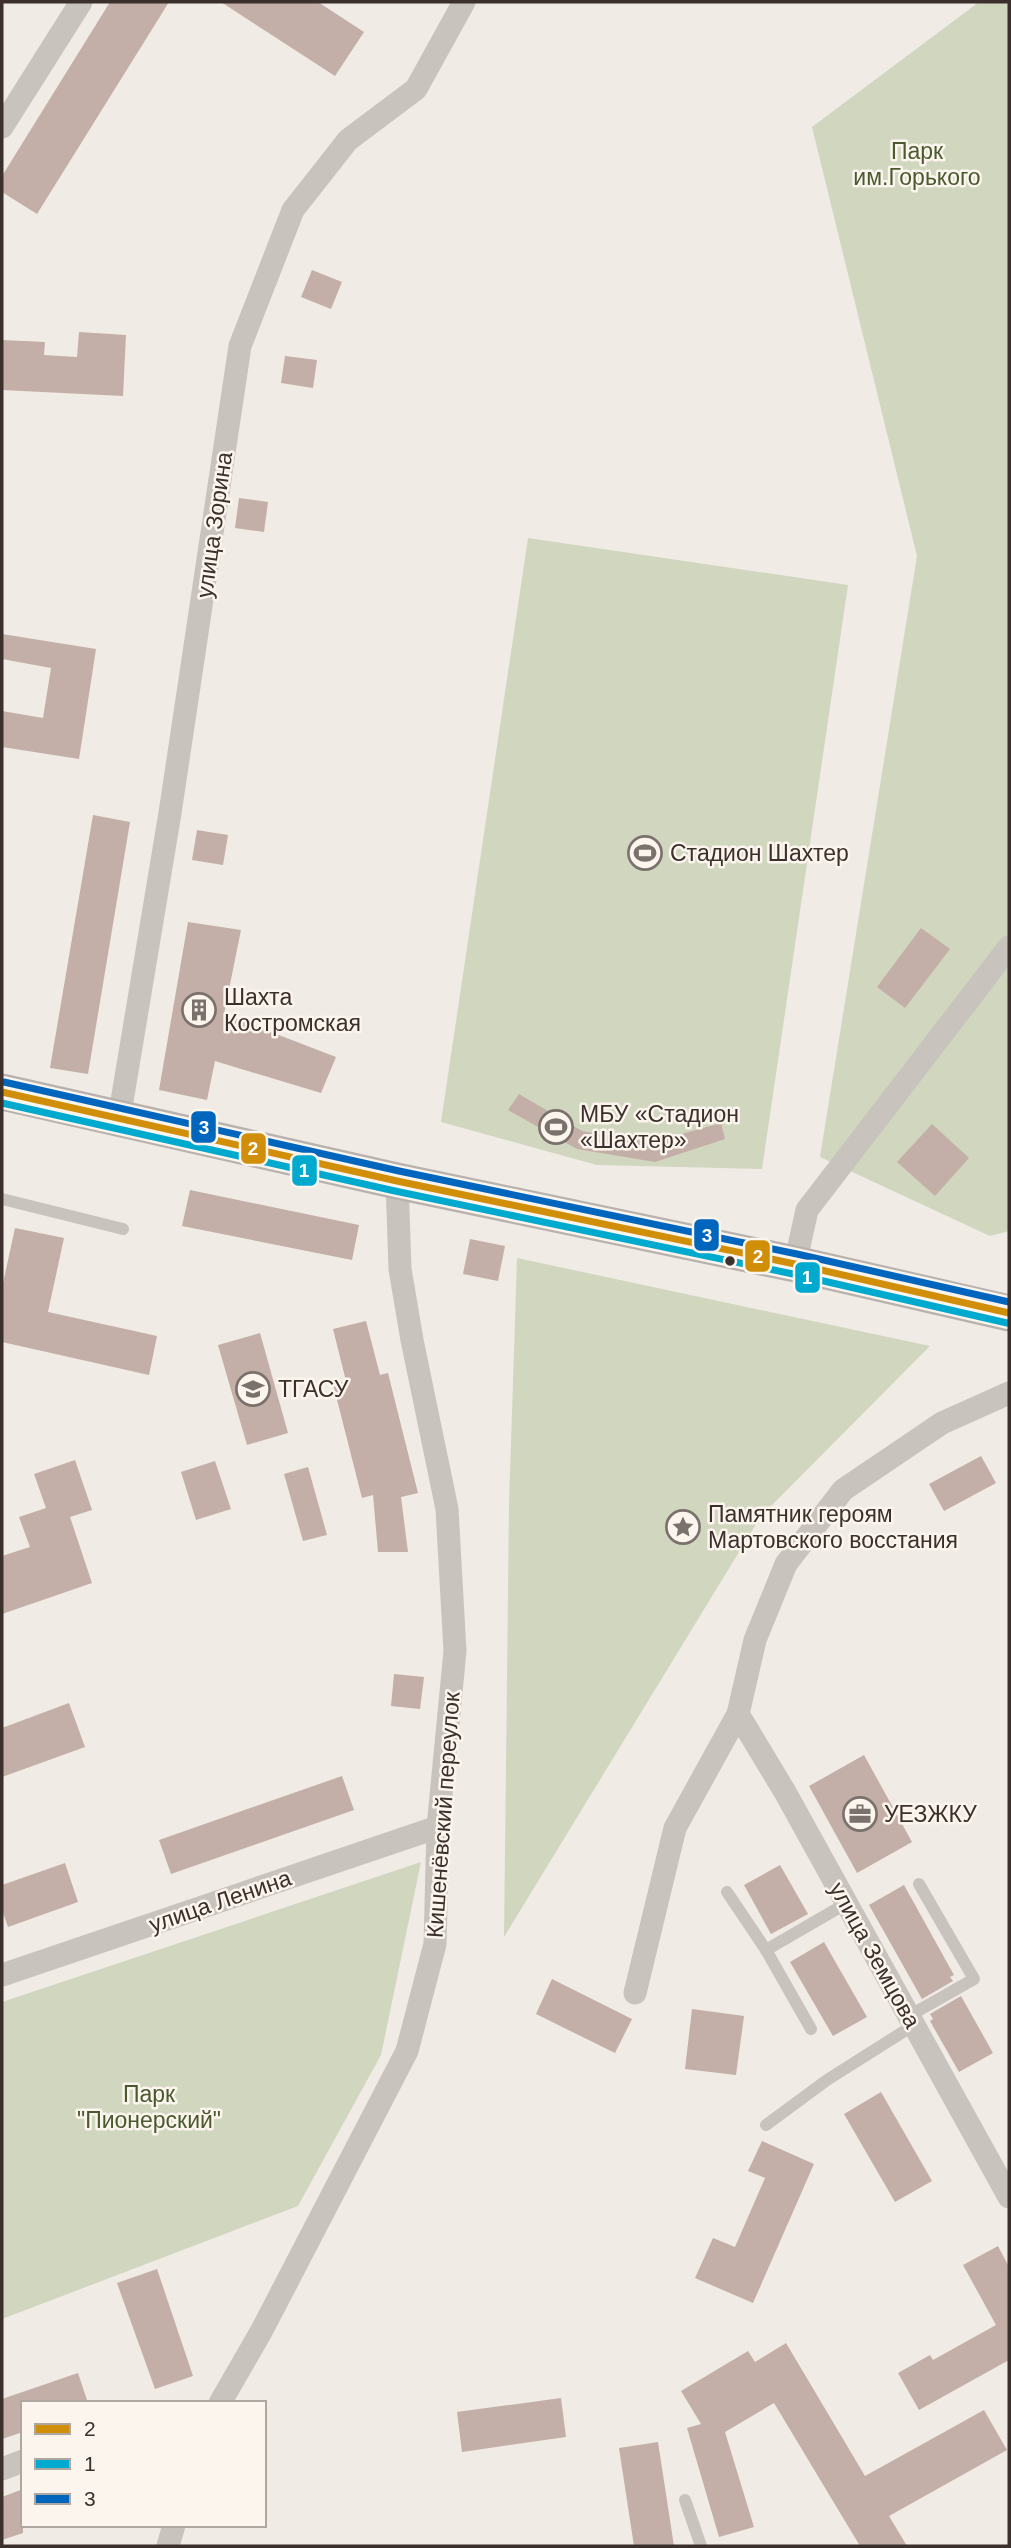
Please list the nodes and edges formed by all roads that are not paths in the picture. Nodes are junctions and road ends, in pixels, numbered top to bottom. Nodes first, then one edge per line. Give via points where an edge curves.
1 (81, 2) edge
2 (464, 2) edge
3 (2, 127) edge
4 (1009, 947) edge
5 (2, 1091) edge
6 (119, 1119) junction
7 (397, 1181) junction
8 (2, 1199) edge
9 (122, 1229) dead end
10 (795, 1264) junction
11 (1009, 1313) edge
12 (1009, 1393) edge
13 (738, 1714) junction
14 (438, 1827) junction
15 (919, 1884) dead end
16 (727, 1892) dead end
17 (846, 1903) junction
18 (766, 1950) junction
19 (2, 1975) edge
20 (635, 1993) dead end
21 (912, 2020) junction
22 (811, 2029) dead end
23 (766, 2125) dead end
24 (1009, 2197) edge
25 (221, 2401) edge
26 (21, 2462) edge
27 (2, 2469) edge
28 (685, 2500) dead end
29 (174, 2527) edge
30 (169, 2546) edge
31 (701, 2546) edge

1 - 3 street
2 - 6 street, улица Зорина via 416,89 348,140 293,210 240,346
4 - 10 street via 807,1210
5 - 6 main road
6 - 7 main road
7 - 10 main road
7 - 14 street, Кишенёвский переулок via 400,1269 447,1509 455,1651
8 - 9 lane
10 - 11 main road
12 - 13 street via 942,1423 843,1490 786,1564 755,1640
13 - 17 street, улица Земцова
13 - 20 street via 675,1828
14 - 19 street, улица Ленина
14 - 25 street, Кишенёвский переулок via 435,1944 407,2051
15 - 21 lane via 974,1979
16 - 18 lane
17 - 18 lane
17 - 21 street, улица Земцова
18 - 22 lane
21 - 23 lane
21 - 24 street, улица Земцова
26 - 27 street
28 - 31 lane
29 - 30 street

